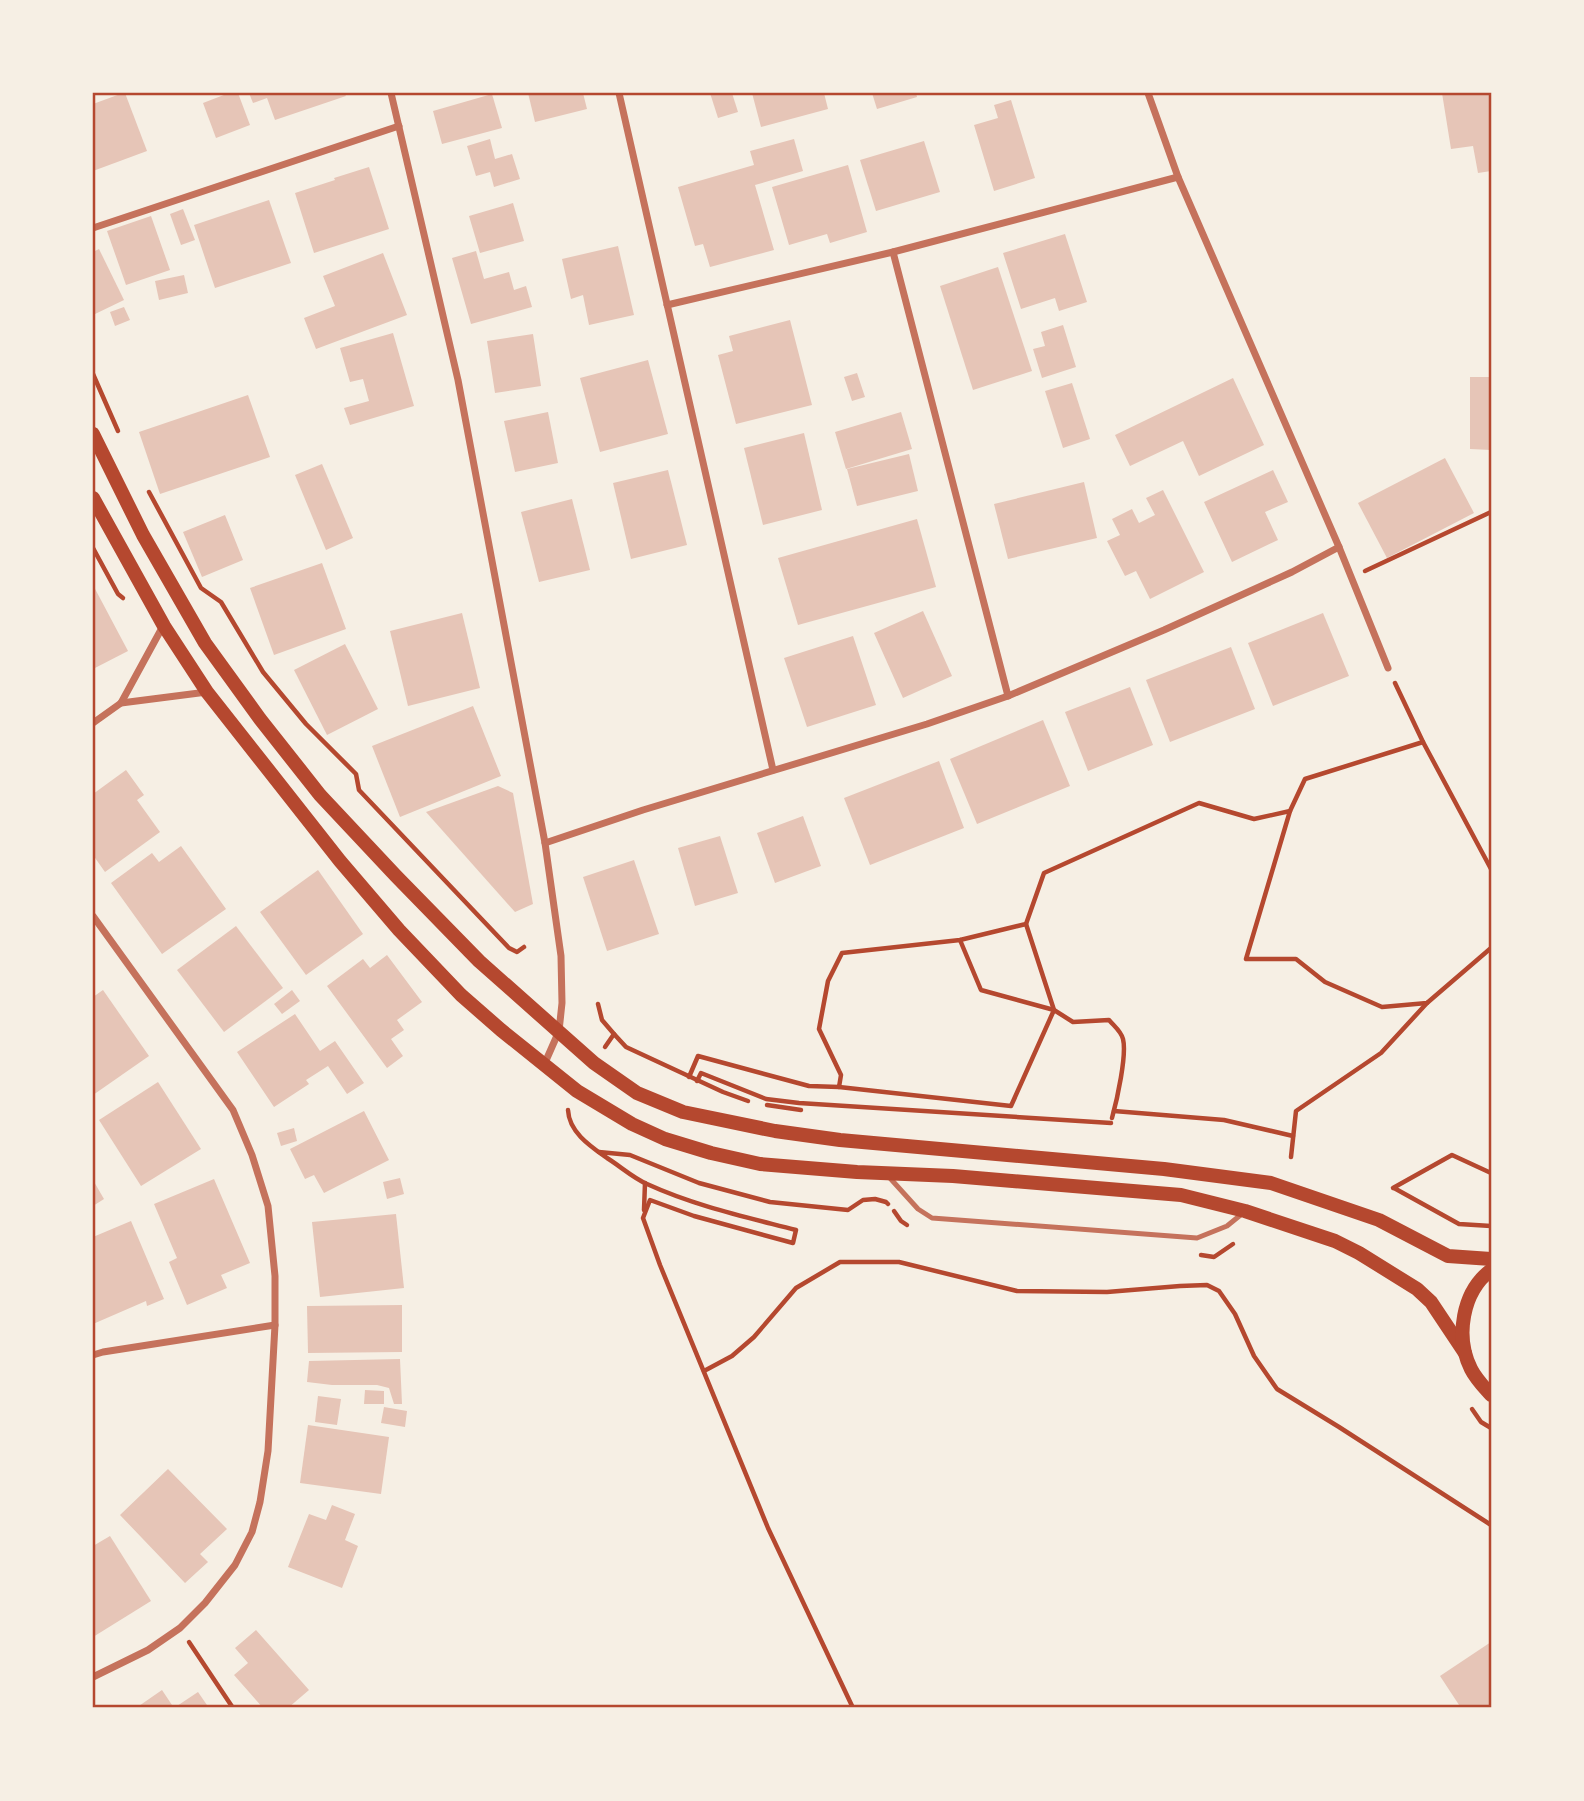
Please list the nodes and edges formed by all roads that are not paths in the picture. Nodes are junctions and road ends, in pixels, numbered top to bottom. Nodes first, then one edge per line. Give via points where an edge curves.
1 (391, 93) edge
2 (619, 93) edge
3 (1148, 93) edge
4 (399, 126) junction
5 (1178, 177) junction
6 (93, 228) edge
7 (893, 252) junction
8 (667, 305) junction
9 (93, 434) edge
10 (93, 498) edge
11 (1339, 547) junction
12 (163, 626) junction
13 (1388, 668) road end
14 (207, 692) junction
15 (1008, 696) junction
16 (121, 703) junction
17 (93, 723) edge
18 (773, 770) junction
19 (545, 843) junction
20 (93, 916) edge
21 (559, 1031) junction
22 (544, 1065) junction
23 (886, 1173) junction
24 (1245, 1211) junction
25 (1491, 1259) edge
26 (1491, 1270) edge
27 (275, 1325) junction
28 (1465, 1353) junction
29 (93, 1355) edge
30 (1491, 1395) edge
31 (93, 1677) edge

1 - 4 street
2 - 8 street
3 - 5 street
4 - 6 street
4 - 19 street via 458,380
5 - 7 street
5 - 11 street
7 - 8 street
7 - 15 street
8 - 18 street
9 - 21 main road via 143,535 205,643 260,719 320,795 396,876 480,961
10 - 12 main road
11 - 13 street
11 - 15 street via 1175,625
12 - 14 main road
12 - 16 street
14 - 16 street
14 - 22 main road via 423,957
15 - 18 street
16 - 17 street
18 - 19 street
19 - 21 street via 561,956
20 - 27 street via 233,1110 268,1206
21 - 22 street
21 - 25 main road via 637,1093 683,1112 840,1140 1271,1183 1378,1220 1448,1256
22 - 23 main road via 578,1091 665,1139 760,1164
23 - 24 main road via 1181,1195
23 - 24 lane via 932,1218 1197,1238 1227,1226
24 - 28 main road via 1335,1241 1417,1289 1432,1302
26 - 28 main road via 1465,1311
27 - 29 street
27 - 31 street via 268,1451 260,1502 252,1532 235,1565 180,1628
28 - 30 main road via 1475,1376

